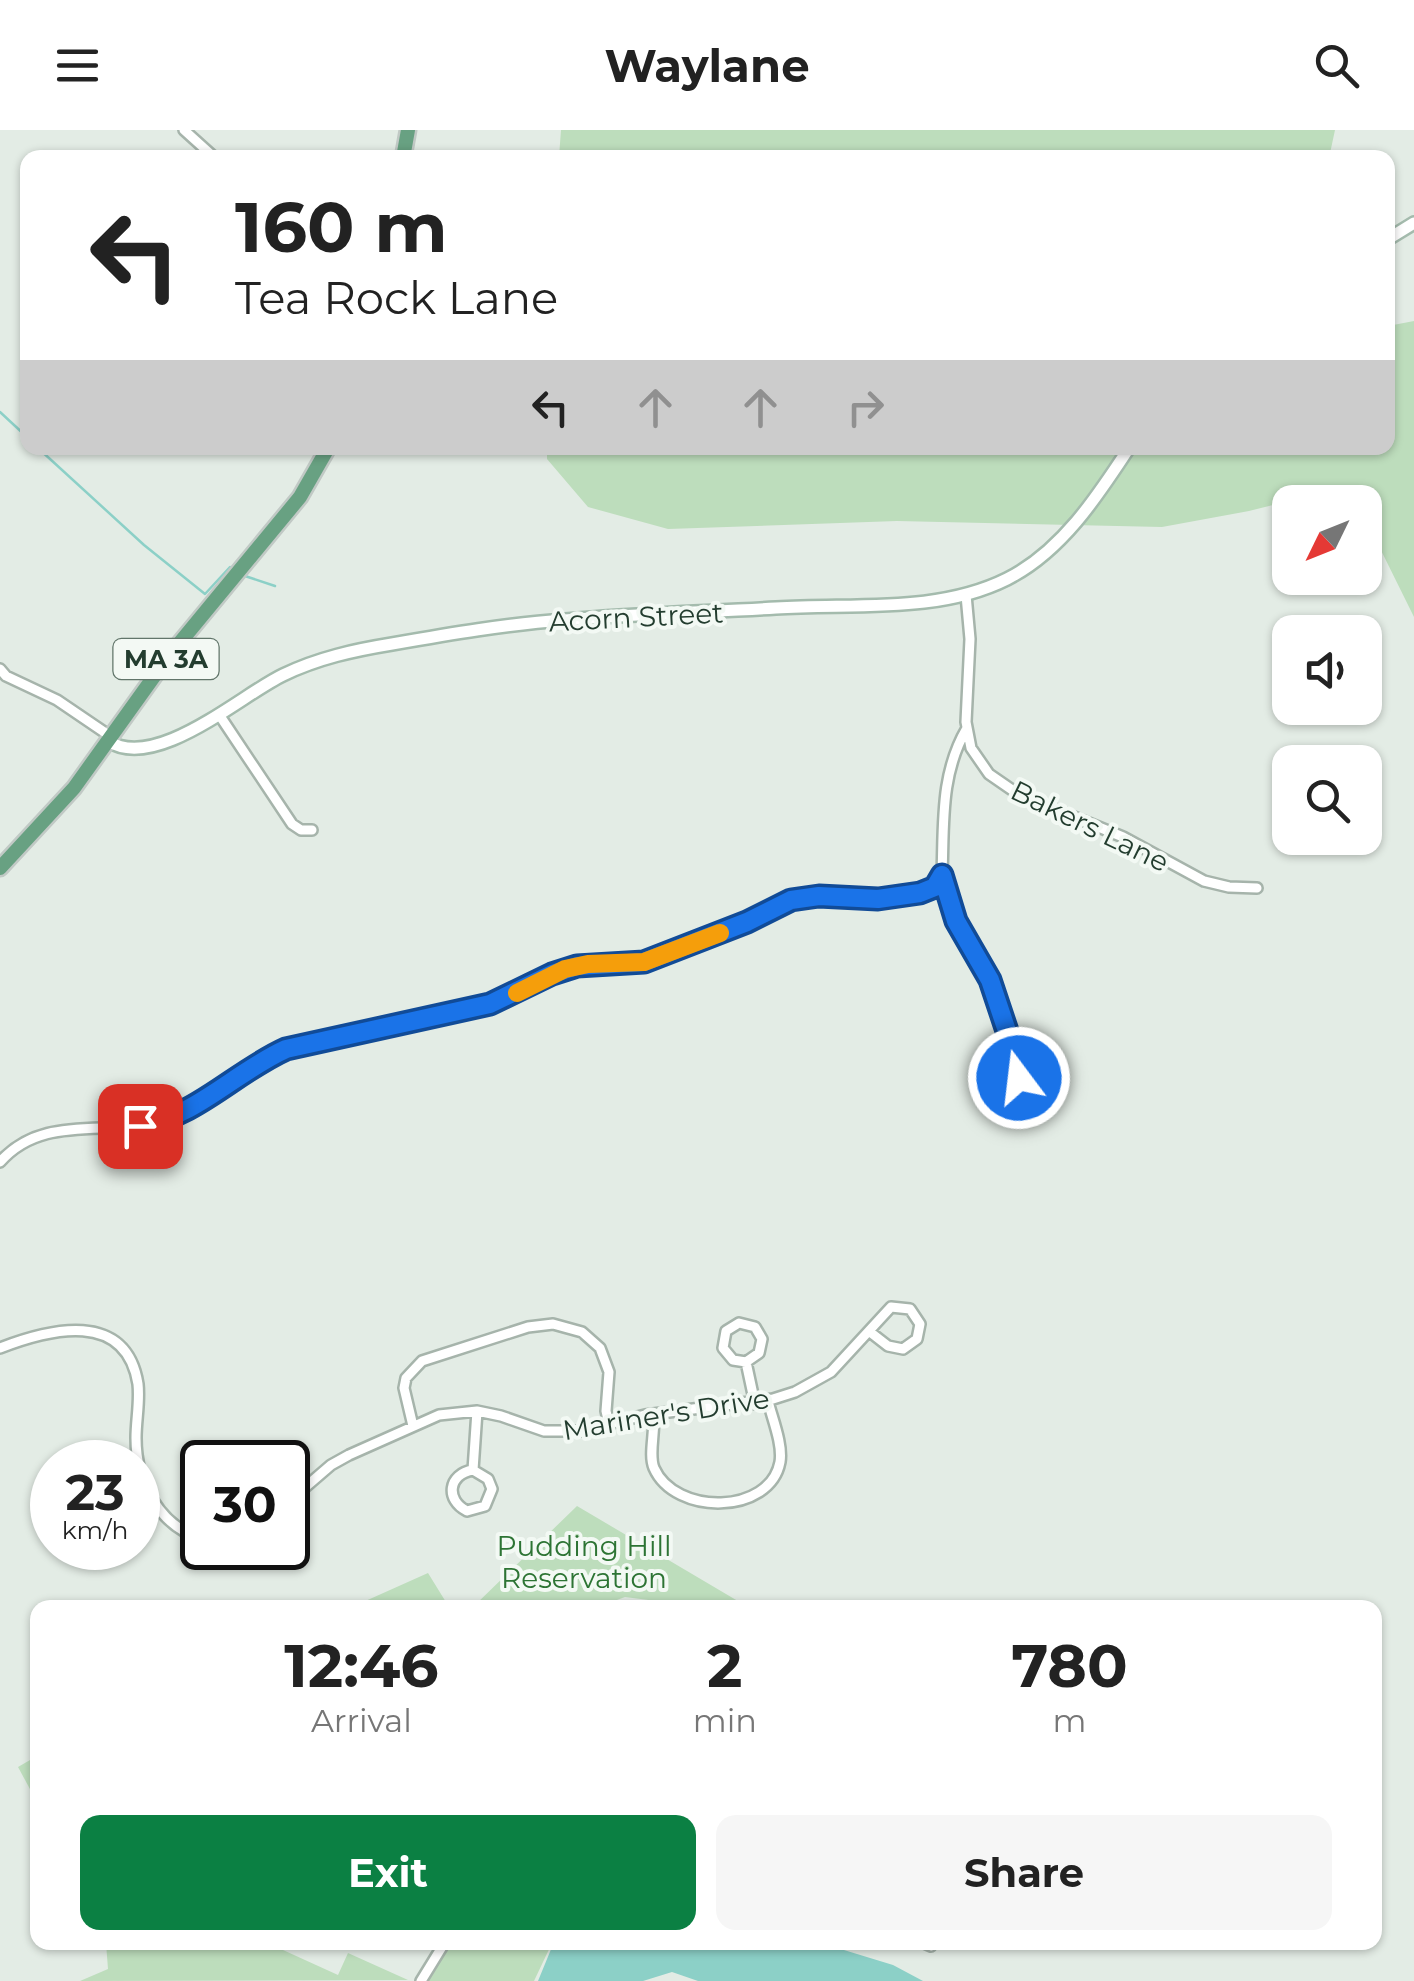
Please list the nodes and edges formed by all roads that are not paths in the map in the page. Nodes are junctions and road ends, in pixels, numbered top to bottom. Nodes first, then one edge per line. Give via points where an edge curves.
1 (184, 130) edge
2 (206, 150) edge
3 (324, 455) edge
4 (1124, 455) edge
5 (966, 594) junction
6 (0, 670) edge
7 (220, 716) junction
8 (966, 728) junction
9 (109, 738) junction
10 (312, 830) dead end
11 (0, 868) edge
12 (942, 875) junction
13 (1257, 888) dead end
14 (1019, 1078) dead end
15 (0, 1162) edge
16 (870, 1332) junction
17 (0, 1348) edge
18 (746, 1362) junction
19 (768, 1401) junction
20 (755, 1404) junction
21 (476, 1411) junction
22 (653, 1414) junction
23 (609, 1424) junction
24 (413, 1426) junction
25 (473, 1470) junction
26 (310, 1484) edge
27 (180, 1529) edge
28 (440, 1950) edge
29 (421, 1981) edge

1 - 2 street
3 - 9 main road, MA 3A via 300,497
4 - 5 main road, Acorn Street via 1046,553
5 - 7 main road, Acorn Street via 566,620 392,644 296,669
5 - 8 street, Bakers Lane
6 - 9 street
7 - 9 main road, Acorn Street via 137,748 119,747
7 - 10 street via 292,824
8 - 12 street via 944,790
8 - 13 street, Bakers Lane via 976,759 1007,788 1204,881
9 - 11 main road, MA 3A via 74,788
12 - 14 street via 956,921 990,980
12 - 15 street via 920,893 791,900 644,962 577,966 490,1004 286,1049 177,1116 140,1126 50,1132 22,1142
16 - 16 street, Mariner's Drive via 892,1308 910,1309 920,1324 918,1339 904,1349
16 - 19 street, Mariner's Drive via 831,1372
17 - 27 street via 70,1329 97,1334 124,1352 137,1382 142,1480
18 - 18 street via 759,1353 762,1338 739,1323 726,1331 723,1348 733,1360
18 - 20 street
19 - 20 street, Mariner's Drive
19 - 22 street via 779,1466 756,1493 714,1504 682,1497 662,1481 652,1458
20 - 22 street, Mariner's Drive
21 - 23 street, Mariner's Drive via 544,1431
21 - 24 street, Mariner's Drive
21 - 25 street
22 - 23 street, Mariner's Drive
23 - 24 street via 609,1372 600,1348 582,1332 553,1324 422,1361 404,1388
24 - 26 street, Mariner's Drive via 340,1460
25 - 25 street via 452,1485 451,1495 467,1511 490,1499 492,1488
28 - 29 street

